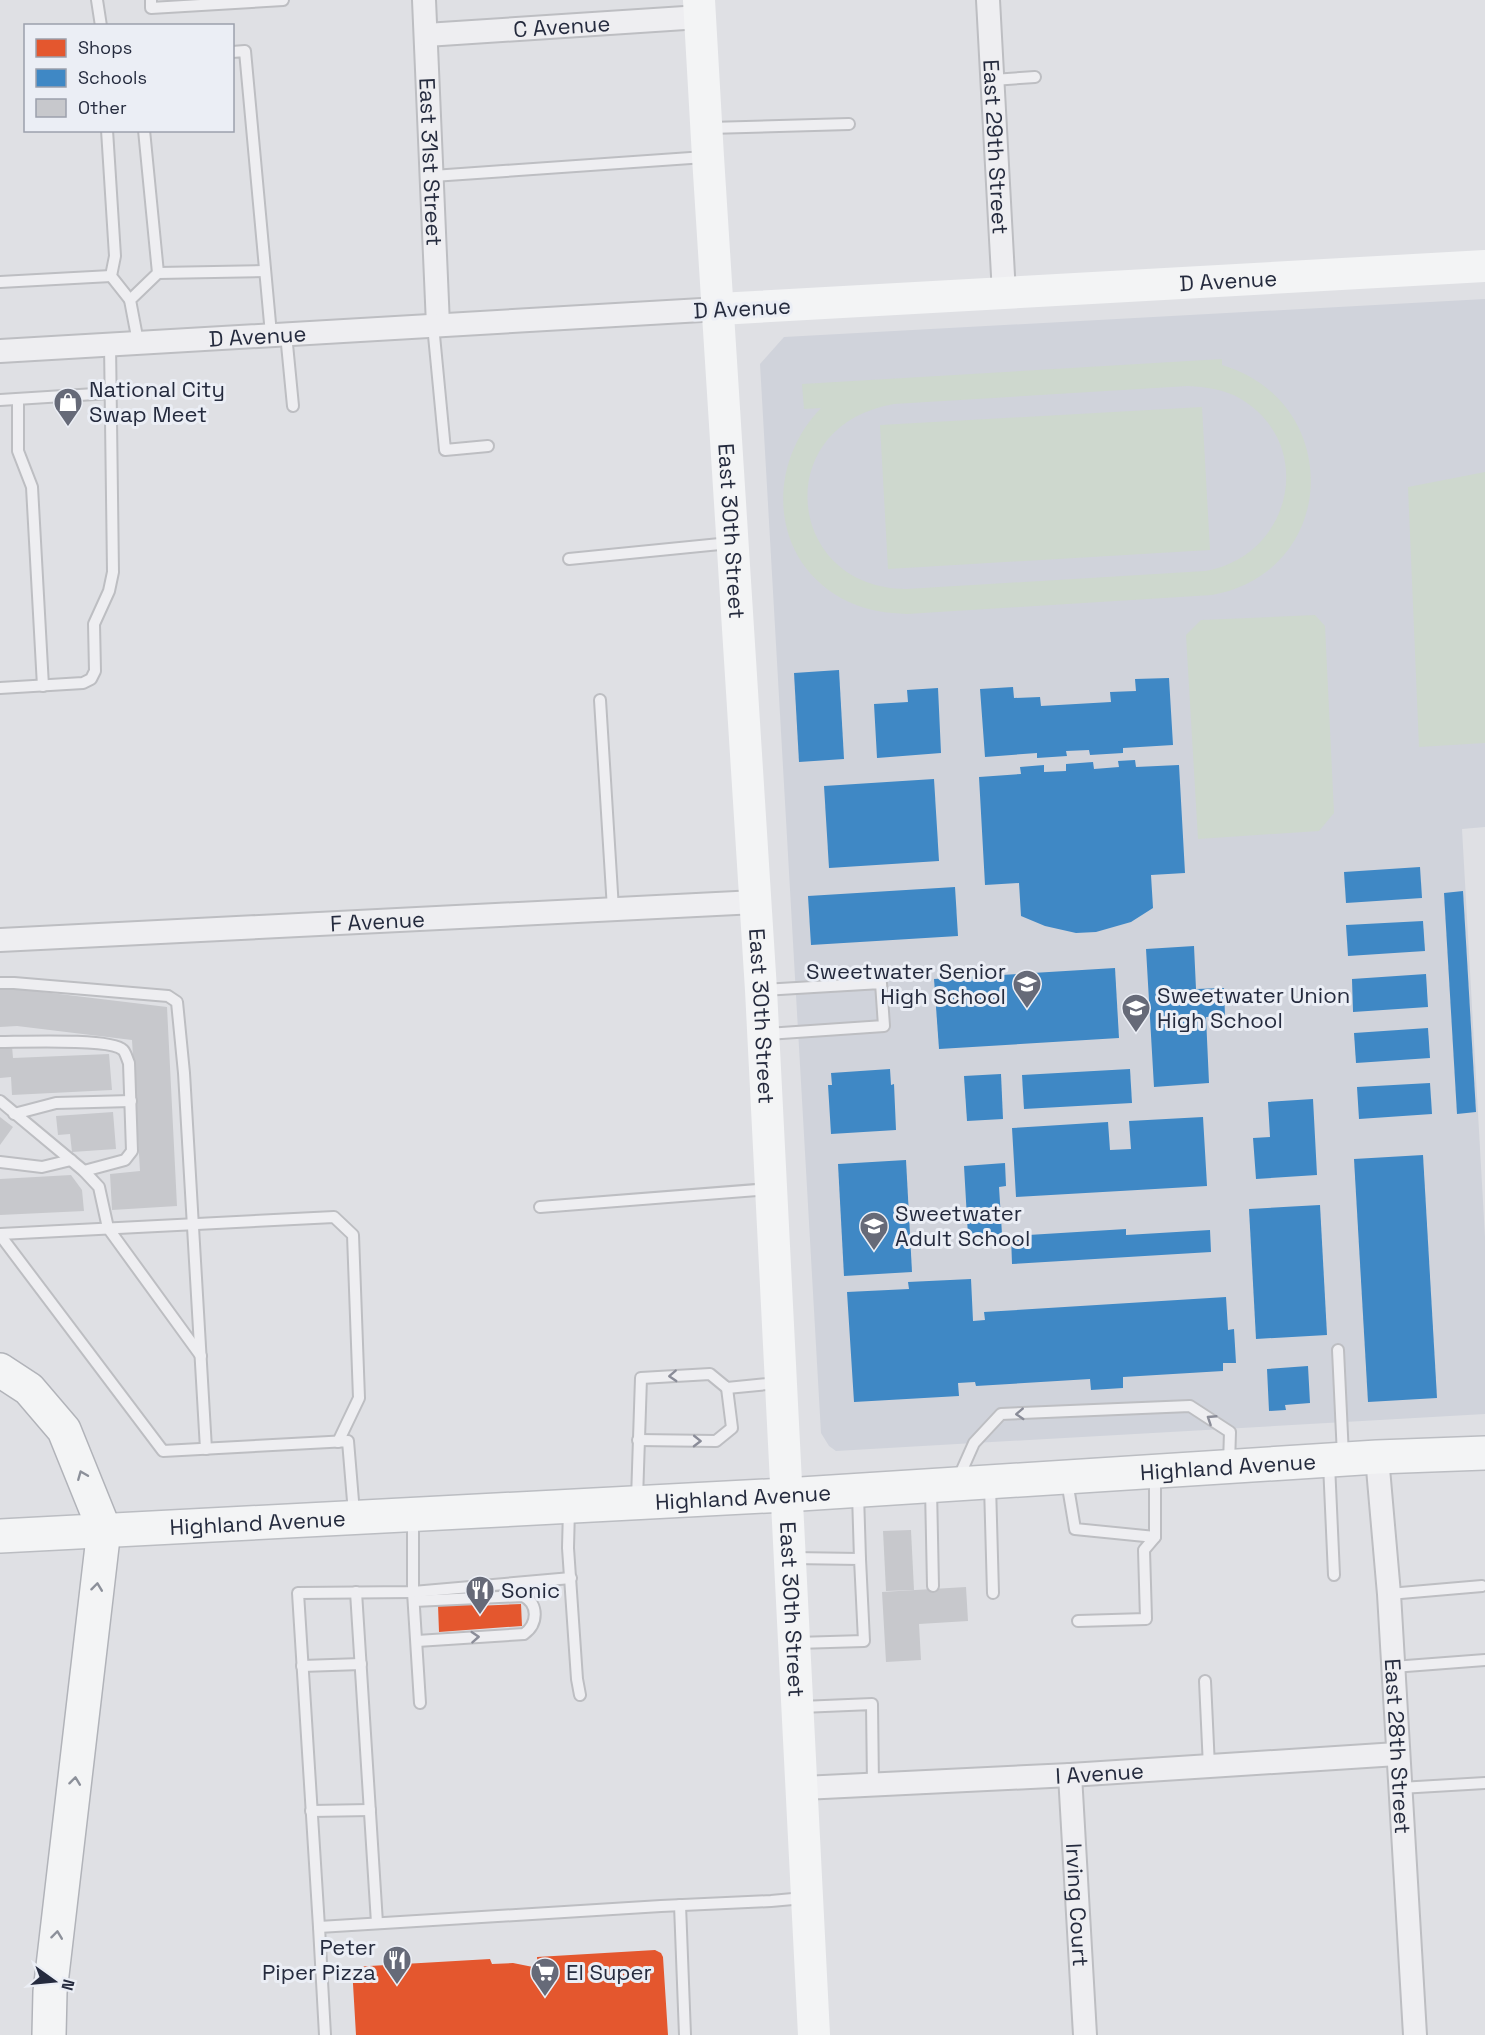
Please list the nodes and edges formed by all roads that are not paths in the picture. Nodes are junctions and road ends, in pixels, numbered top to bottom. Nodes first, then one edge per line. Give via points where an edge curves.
1 (97, 0) edge
2 (151, 0) edge
3 (283, 0) edge
4 (424, 0) edge
5 (988, 0) edge
6 (700, 9) edge
7 (101, 24) edge
8 (426, 35) junction
9 (234, 52) edge
10 (1035, 77) dead end
11 (993, 80) junction
12 (849, 124) dead end
13 (107, 132) edge
14 (144, 132) edge
15 (707, 143) junction
16 (432, 176) junction
17 (1485, 266) edge
18 (265, 271) junction
19 (158, 273) junction
20 (111, 276) junction
21 (0, 282) edge
22 (1004, 294) junction
23 (130, 300) junction
24 (719, 309) junction
25 (435, 325) junction
26 (278, 334) junction
27 (138, 342) junction
28 (110, 344) junction
29 (0, 351) edge
30 (111, 393) junction
31 (18, 399) junction
32 (0, 400) edge
33 (293, 406) dead end
34 (488, 446) dead end
35 (734, 543) junction
36 (569, 559) dead end
37 (44, 686) junction
38 (0, 688) edge
39 (600, 700) dead end
40 (756, 902) junction
41 (612, 909) junction
42 (0, 940) edge
43 (0, 983) edge
44 (761, 990) junction
45 (764, 1034) junction
46 (0, 1042) edge
47 (0, 1101) edge
48 (131, 1101) junction
49 (14, 1114) junction
50 (71, 1160) junction
51 (0, 1162) edge
52 (84, 1171) junction
53 (772, 1189) junction
54 (540, 1207) dead end
55 (194, 1224) junction
56 (108, 1228) junction
57 (0, 1234) edge
58 (1338, 1350) dead end
59 (201, 1356) junction
60 (0, 1370) edge
61 (780, 1383) junction
62 (727, 1388) junction
63 (639, 1440) junction
64 (338, 1442) junction
65 (206, 1449) junction
66 (1485, 1453) edge
67 (1377, 1457) junction
68 (1336, 1460) junction
69 (1229, 1467) junction
70 (1155, 1472) junction
71 (1066, 1477) junction
72 (989, 1482) junction
73 (943, 1485) junction
74 (857, 1490) junction
75 (785, 1495) junction
76 (637, 1502) junction
77 (569, 1505) junction
78 (413, 1514) junction
79 (354, 1516) junction
80 (104, 1529) junction
81 (0, 1536) edge
82 (1155, 1537) junction
83 (789, 1558) junction
84 (861, 1559) junction
85 (1334, 1575) dead end
86 (570, 1578) junction
87 (933, 1586) dead end
88 (1482, 1586) dead end
89 (356, 1592) junction
90 (993, 1593) dead end
91 (1389, 1594) junction
92 (414, 1597) junction
93 (1078, 1621) dead end
94 (417, 1641) junction
95 (794, 1644) junction
96 (1485, 1660) edge
97 (361, 1664) junction
98 (302, 1666) junction
99 (1393, 1667) junction
100 (1205, 1681) dead end
101 (580, 1695) dead end
102 (420, 1703) dead end
103 (798, 1707) junction
104 (1397, 1754) junction
105 (1209, 1767) junction
106 (1070, 1775) junction
107 (1485, 1784) edge
108 (873, 1785) junction
109 (803, 1788) junction
110 (1400, 1788) junction
111 (370, 1810) junction
112 (312, 1811) junction
113 (808, 1897) junction
114 (680, 1905) junction
115 (378, 1923) junction
116 (319, 1927) junction
117 (49, 2035) edge
118 (325, 2035) edge
119 (685, 2035) edge
120 (814, 2035) edge
121 (1085, 2035) edge
122 (1415, 2035) edge

1 - 7 lane
2 - 3 lane via 151,8
4 - 8 street, East 31st Street
5 - 11 street, East 29th Street
6 - 8 street, C Avenue
6 - 15 main road, East 30th Street
8 - 16 street, East 31st Street
9 - 18 lane via 245,51
10 - 11 lane
11 - 22 street, East 29th Street
12 - 15 lane
13 - 20 lane via 115,256
14 - 19 lane
15 - 16 lane
15 - 24 main road, East 30th Street
16 - 25 street, East 31st Street
17 - 22 main road, D Avenue
18 - 19 lane
18 - 26 lane
19 - 23 lane
20 - 21 lane
20 - 23 lane
22 - 24 main road, D Avenue
23 - 27 lane
24 - 25 street, D Avenue
24 - 35 main road, East 30th Street
25 - 26 street, D Avenue
25 - 34 lane via 444,450
26 - 27 street, D Avenue
26 - 33 lane
27 - 28 street, D Avenue
28 - 29 street, D Avenue
28 - 30 lane
30 - 31 lane
30 - 37 lane via 113,572 94,624 95,671 83,683
31 - 32 lane
31 - 37 lane via 18,452 32,487
35 - 36 lane
35 - 40 main road, East 30th Street
37 - 38 lane
39 - 41 lane
40 - 41 street, F Avenue
40 - 44 main road, East 30th Street
41 - 42 street, F Avenue
43 - 55 lane via 168,996 177,1002
44 - 45 main road, East 30th Street
44 - 45 lane via 881,983 884,1026
45 - 53 main road, East 30th Street
46 - 48 lane via 116,1046 129,1063
47 - 49 lane
48 - 49 lane via 56,1103
48 - 52 lane via 132,1151 125,1160
49 - 50 lane
50 - 51 lane via 42,1167
50 - 52 lane
52 - 56 lane via 99,1187
53 - 54 lane
53 - 61 main road, East 30th Street
55 - 56 lane
55 - 59 lane
55 - 64 lane via 334,1217 353,1235 359,1398
56 - 57 lane
56 - 59 lane
57 - 65 lane via 163,1451
58 - 68 lane
59 - 65 lane
80 -> 60 main road via 64,1430 29,1389
61 - 62 lane
61 - 75 main road, East 30th Street
63 -> 62 lane via 716,1441 732,1428
62 -> 63 lane via 710,1374 640,1378
63 - 76 lane
64 - 65 lane
64 - 79 lane via 348,1441
66 - 67 main road, Highland Avenue
67 - 68 main road, Highland Avenue
67 - 91 street, East 28th Street
68 - 69 main road, Highland Avenue
68 - 85 lane
69 - 70 main road, Highland Avenue
69 -> 73 lane via 1230,1432 1190,1406 1001,1414
70 - 71 main road, Highland Avenue
70 - 82 lane
71 - 72 main road, Highland Avenue
71 - 82 lane via 1075,1529
72 - 73 main road, Highland Avenue
72 - 90 lane
73 - 74 main road, Highland Avenue
73 - 87 lane
74 - 75 main road, Highland Avenue
74 - 84 lane
75 - 76 main road, Highland Avenue
75 - 83 main road, East 30th Street
76 - 77 main road, Highland Avenue
77 - 78 main road, Highland Avenue
77 - 86 lane
78 - 79 main road, Highland Avenue
78 - 92 lane
79 - 80 main road, Highland Avenue
80 - 81 main road, Highland Avenue
117 -> 80 main road via 50,1992
82 - 93 lane via 1144,1550 1146,1619
83 - 84 lane
83 - 95 main road, East 30th Street
84 - 95 lane via 864,1641
86 - 92 lane
86 - 101 lane
88 - 91 lane
89 - 92 lane
89 - 97 lane
89 - 98 lane via 298,1593
91 - 99 street, East 28th Street
92 - 94 lane
94 -> 92 lane via 524,1634 534,1623 535,1611 527,1598 518,1596
94 - 102 lane
95 - 103 main road, East 30th Street
96 - 99 lane
97 - 98 lane
97 - 111 lane
98 - 112 lane
99 - 104 street, East 28th Street
100 - 105 lane
103 - 108 lane via 872,1704
103 - 109 main road, East 30th Street
104 - 105 street, I Avenue
104 - 110 street, East 28th Street
105 - 106 street, I Avenue
106 - 108 street, I Avenue
106 - 121 street, Irving Court
107 - 110 lane
108 - 109 street, I Avenue
109 - 113 main road, East 30th Street
110 - 122 street, East 28th Street
111 - 112 lane
111 - 115 lane
112 - 116 lane
113 - 114 lane
113 - 120 main road, East 30th Street
114 - 115 lane
114 - 119 lane
115 - 116 lane
116 - 118 lane

